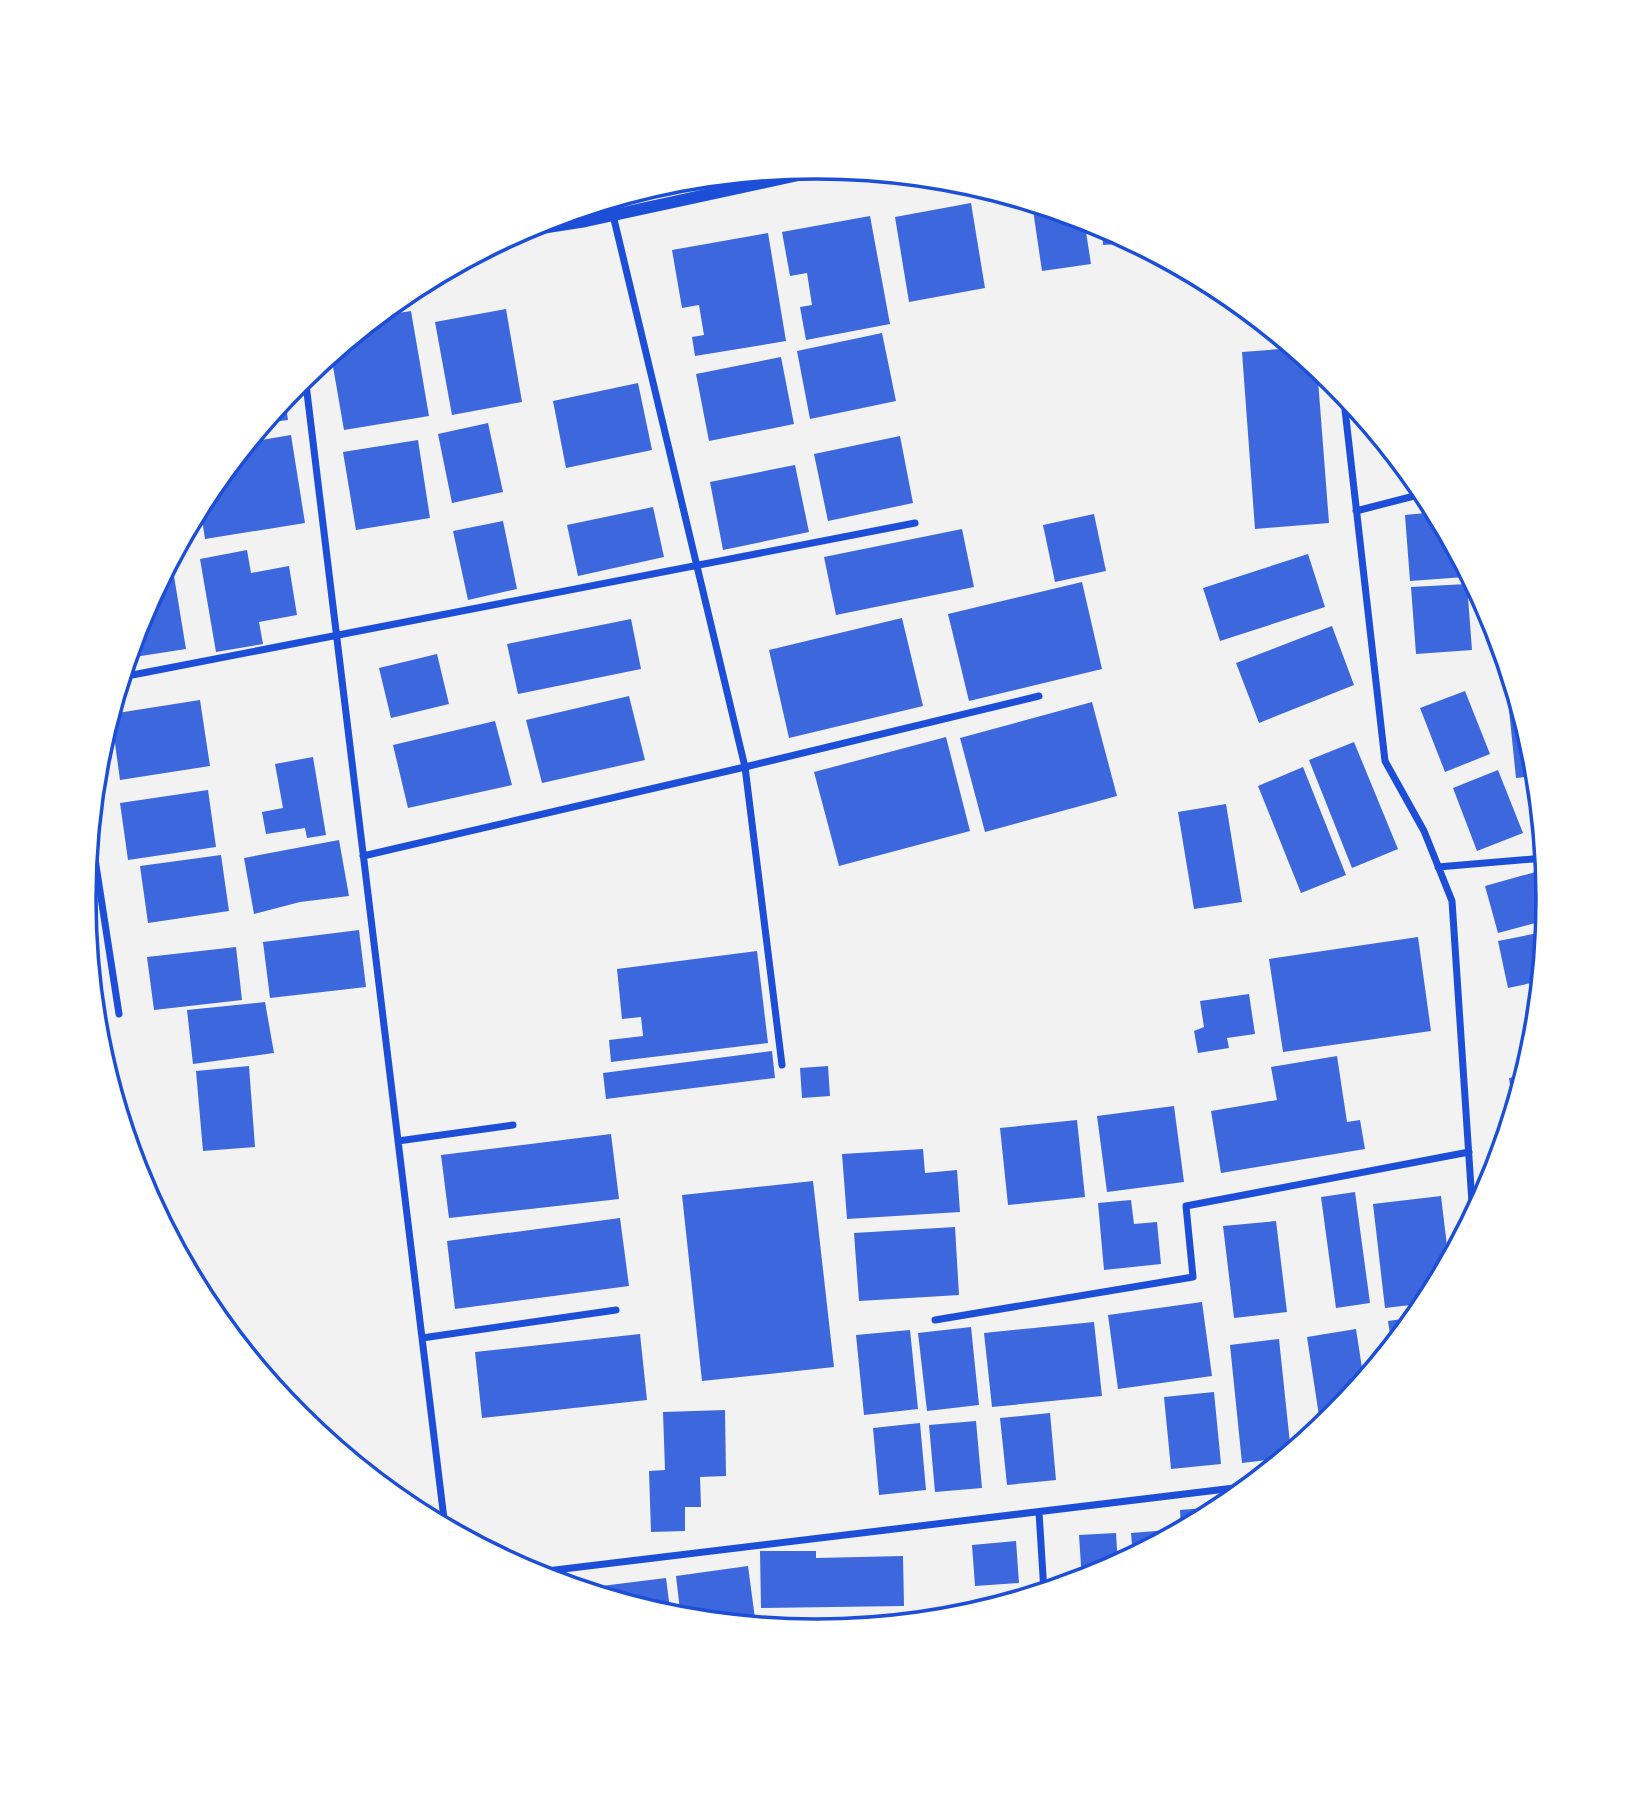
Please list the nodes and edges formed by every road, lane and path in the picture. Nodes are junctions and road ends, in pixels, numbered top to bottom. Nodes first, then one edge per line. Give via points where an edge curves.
1 (771, 181) edge
2 (614, 215) junction
3 (567, 224) edge
4 (307, 390) edge
5 (1345, 411) edge
6 (1413, 496) edge
7 (1356, 511) junction
8 (915, 523) dead end
9 (697, 565) junction
10 (336, 635) junction
11 (132, 675) edge
12 (1039, 696) dead end
13 (745, 767) junction
14 (363, 856) junction
15 (1535, 859) edge
16 (1438, 867) junction
17 (97, 877) edge
18 (119, 1014) dead end
19 (782, 1065) dead end
20 (513, 1125) dead end
21 (398, 1141) junction
22 (1469, 1152) junction
23 (1472, 1197) edge
24 (616, 1310) dead end
25 (935, 1320) dead end
26 (422, 1338) junction
27 (1230, 1489) edge
28 (1039, 1512) junction
29 (443, 1515) edge
30 (554, 1570) edge
31 (1043, 1583) edge

1 - 2 street
2 - 3 street
2 - 9 street
4 - 10 street
5 - 7 street
6 - 7 street
7 - 16 street via 1385,761 1424,831
8 - 9 street
9 - 10 street
9 - 13 street
10 - 11 street
10 - 14 street
12 - 13 street
13 - 14 street
13 - 19 street
14 - 21 street
15 - 16 street
16 - 22 street via 1452,901
17 - 18 street
20 - 21 street
21 - 26 street
22 - 23 street
22 - 25 street via 1186,1206 1193,1277
24 - 26 street
26 - 29 street
27 - 28 street
28 - 30 street
28 - 31 street

